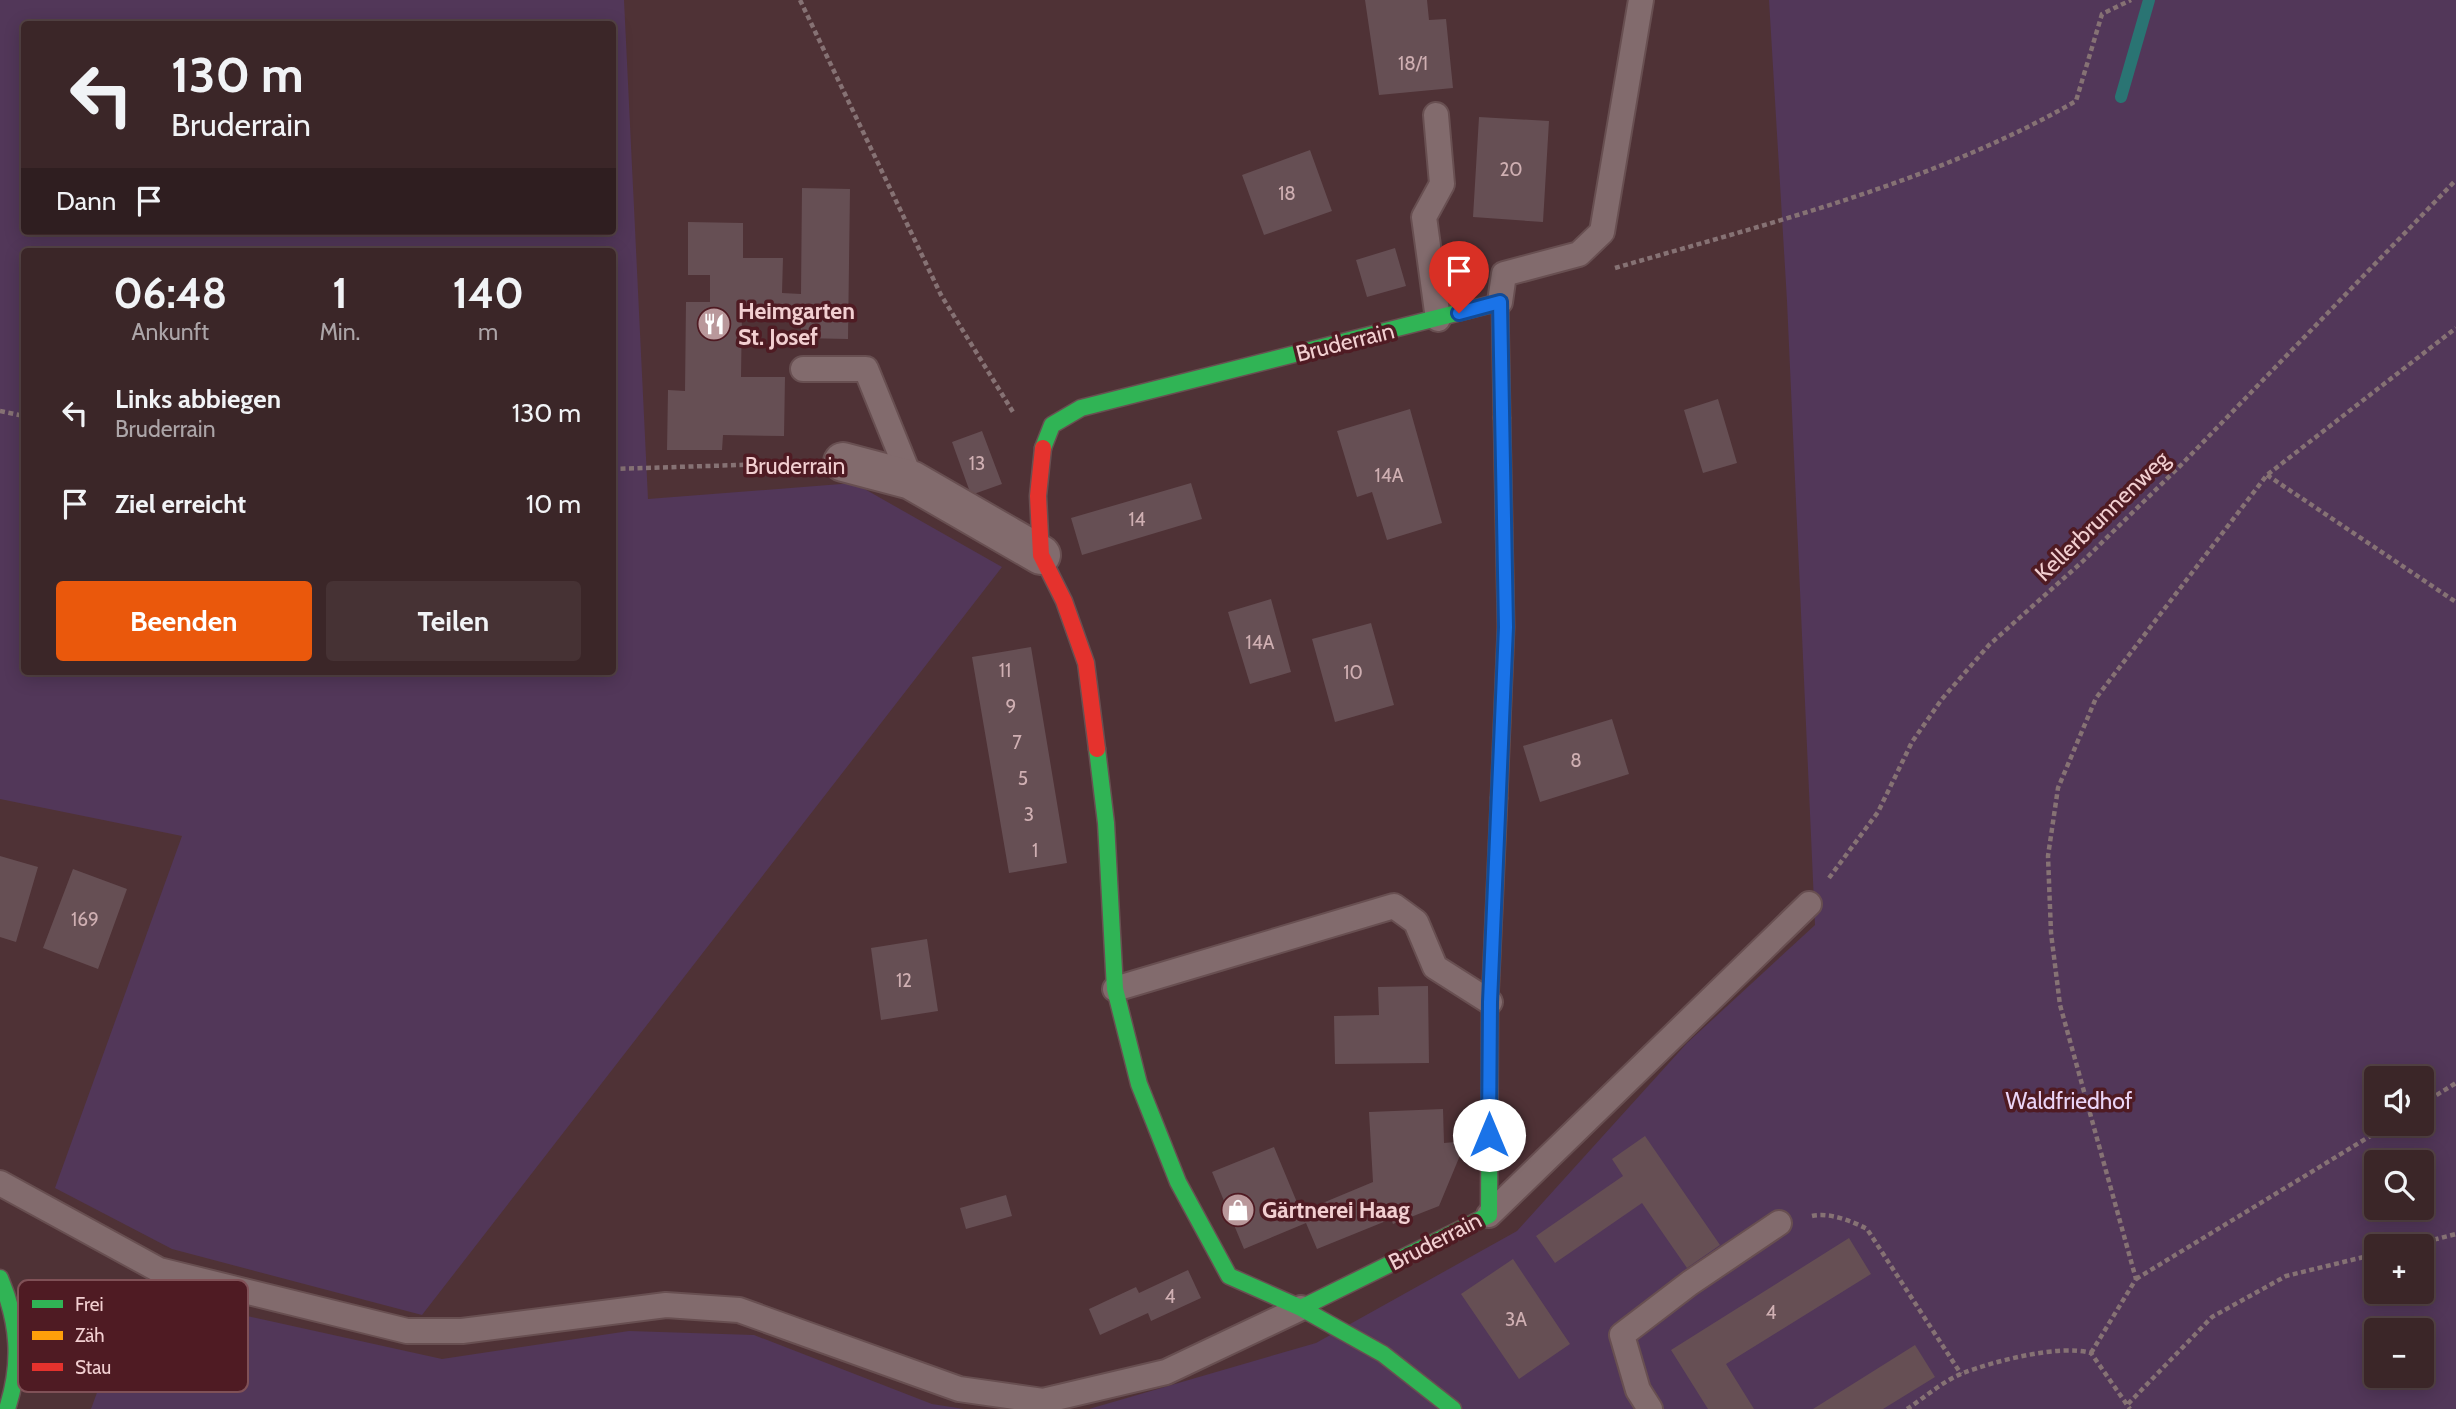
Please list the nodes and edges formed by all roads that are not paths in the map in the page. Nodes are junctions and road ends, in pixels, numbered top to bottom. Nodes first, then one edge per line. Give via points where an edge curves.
1 (1641, 0) edge
2 (1436, 115) dead end
3 (1500, 302) junction
4 (1438, 319) junction
5 (803, 369) dead end
6 (843, 462) road end
7 (911, 480) junction
8 (1041, 555) junction
9 (1810, 904) road end
10 (1115, 989) junction
11 (1490, 1002) junction
12 (0, 1183) edge
13 (1489, 1215) junction
14 (1779, 1223) road end
15 (0, 1278) edge
16 (200, 1280) edge
17 (248, 1292) edge
18 (1301, 1308) junction
19 (18, 1331) edge
20 (18, 1370) edge
21 (7, 1409) edge
22 (1453, 1409) edge
23 (1650, 1409) edge

1 - 3 lane via 1602,232 1579,254 1503,274
2 - 4 lane via 1441,184 1424,217
3 - 4 street, Bruderrain
3 - 11 street, Bruderrain via 1506,627
4 - 8 street, Bruderrain via 1081,408 1052,425 1042,448 1038,496
5 - 7 lane via 866,369
6 - 7 street, Bruderrain
7 - 8 street, Bruderrain
8 - 10 street, Bruderrain via 1064,601 1086,663 1107,823
9 - 13 lane
10 - 11 lane via 1394,906 1416,922 1435,967
10 - 18 street, Bruderrain via 1157,1134 1229,1276
11 - 13 street, Bruderrain
12 - 16 lane via 159,1270
13 - 18 street, Bruderrain
14 - 23 lane via 1622,1335 1638,1390
15 - 19 street via 13,1304
17 - 18 lane via 407,1331 462,1331 666,1305 739,1310 959,1388 1043,1401 1166,1372
18 - 22 street via 1383,1354
20 - 21 street

